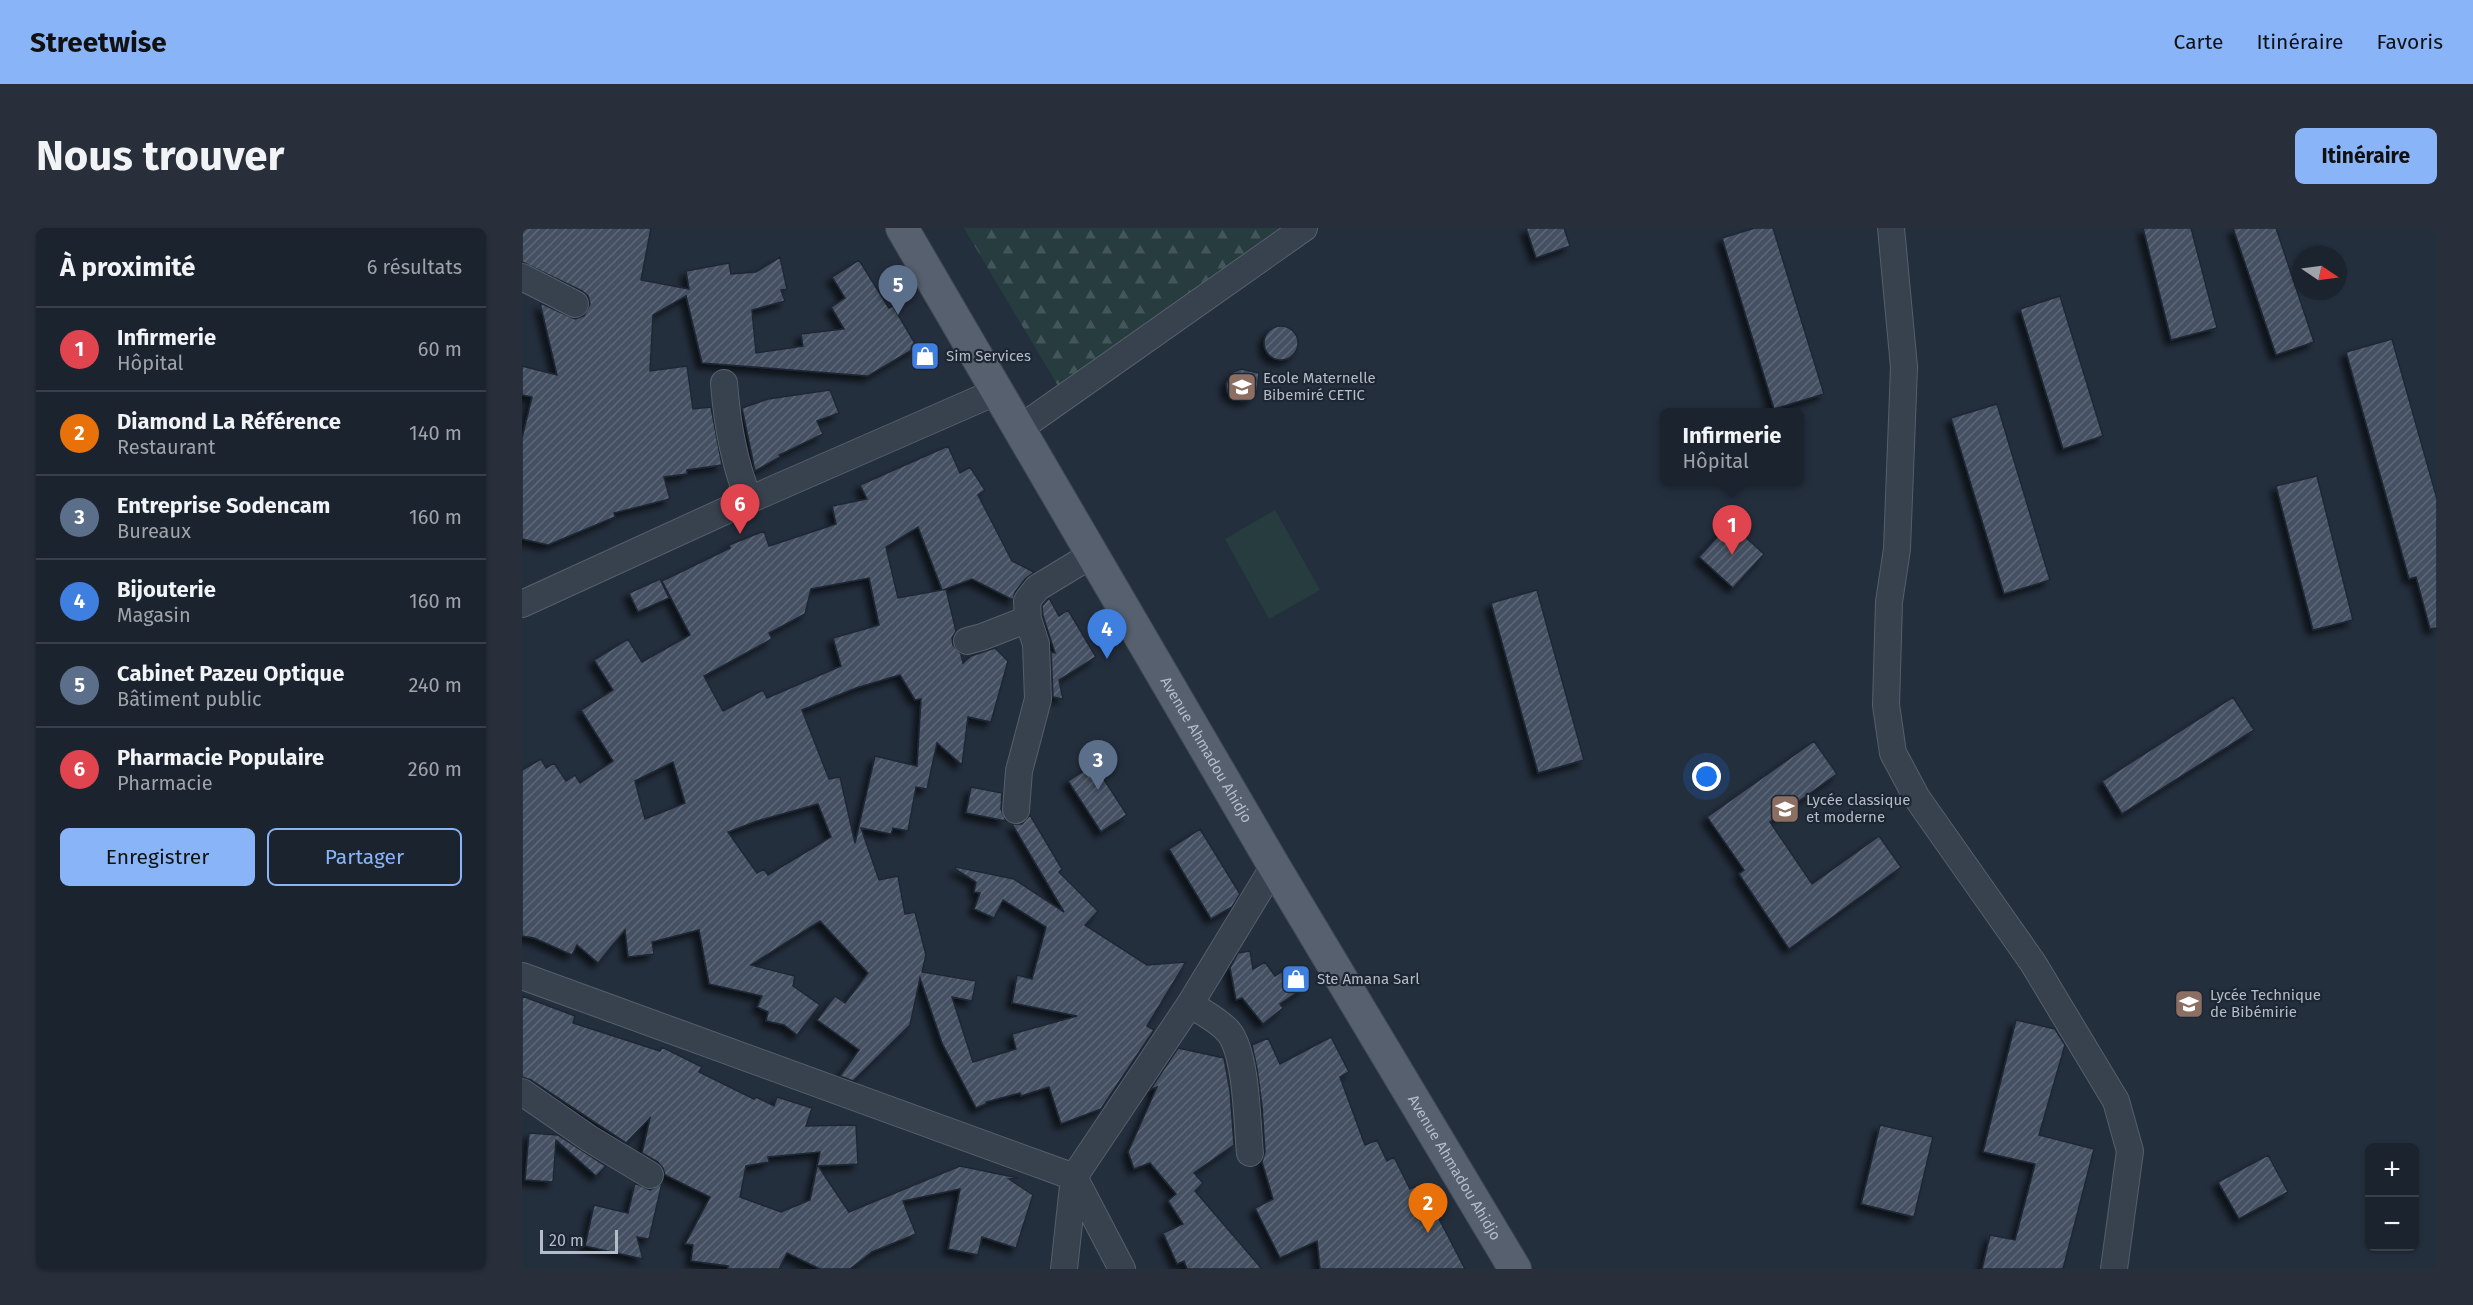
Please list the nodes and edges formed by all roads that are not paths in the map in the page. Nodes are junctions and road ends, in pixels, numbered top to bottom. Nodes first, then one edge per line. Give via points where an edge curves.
1 (902, 228) edge
2 (1304, 228) edge
3 (1891, 228) edge
4 (522, 277) edge
5 (575, 304) dead end
6 (724, 383) dead end
7 (998, 391) junction
8 (1019, 429) junction
9 (749, 500) junction
10 (1094, 554) junction
11 (522, 604) edge
12 (1029, 619) junction
13 (966, 641) dead end
14 (1016, 810) dead end
15 (1274, 866) junction
16 (522, 976) edge
17 (1190, 1004) junction
18 (522, 1092) edge
19 (1250, 1153) dead end
20 (650, 1175) dead end
21 (1074, 1178) junction
22 (1064, 1269) edge
23 (1122, 1269) edge
24 (1515, 1269) edge
25 (2114, 1269) edge

1 - 7 main road, Avenue Ahmadou Ahidjo
2 - 8 street
3 - 25 street via 1904,367 1897,549 1887,648 1886,705 1893,753 1917,798 2033,963 2116,1101 2130,1151
4 - 5 street
6 - 9 street via 730,433
7 - 8 main road, Avenue Ahmadou Ahidjo
7 - 9 street
8 - 10 main road, Avenue Ahmadou Ahidjo
9 - 11 street
10 - 12 street via 1037,588 1027,601
10 - 15 main road, Avenue Ahmadou Ahidjo
12 - 13 street
12 - 14 street via 1036,644 1038,699 1019,771
15 - 17 street
15 - 24 main road, Avenue Ahmadou Ahidjo
16 - 21 street
17 - 19 street via 1227,1030 1237,1046
17 - 21 street
18 - 20 street
21 - 22 street
21 - 23 street

